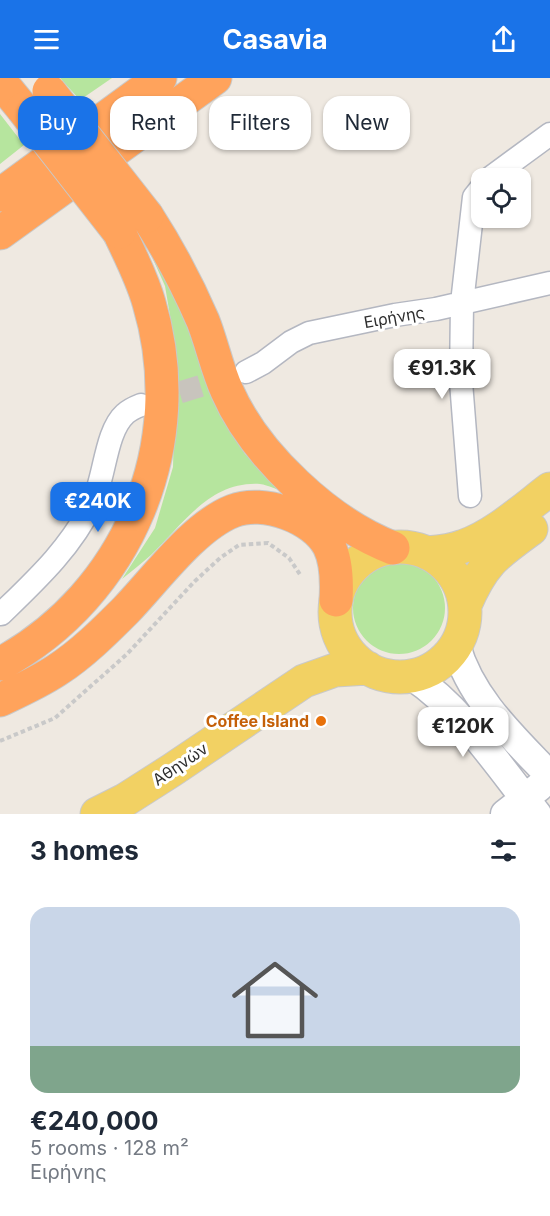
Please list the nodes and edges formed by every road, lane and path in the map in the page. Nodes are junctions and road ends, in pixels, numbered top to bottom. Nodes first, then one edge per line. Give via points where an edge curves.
1 (160, 78) edge
2 (215, 78) edge
3 (0, 81) edge
4 (36, 93) edge
5 (550, 134) edge
6 (504, 168) edge
7 (0, 195) edge
8 (471, 224) edge
9 (0, 233) edge
10 (550, 283) edge
11 (462, 303) junction
12 (246, 372) tunnel mouth
13 (141, 405) tunnel mouth
14 (550, 489) edge
15 (470, 496) dead end
16 (550, 515) edge
17 (393, 548) junction
18 (427, 553) junction
19 (301, 576) dead end
20 (465, 605) junction
21 (1, 614) edge
22 (337, 615) junction
23 (456, 646) junction
24 (0, 664) edge
25 (368, 668) junction
26 (412, 676) junction
27 (290, 689) junction
28 (0, 700) edge
29 (0, 741) edge
30 (550, 778) edge
31 (522, 809) edge
32 (98, 814) edge

1 - 7 highway
2 - 9 highway
3 - 4 highway
4 - 17 highway, bridge via 147,216 171,254 203,323 226,390 252,436 292,481 364,534
4 - 24 highway, bridge via 138,271 156,332 163,403 153,468 141,507 102,577 62,621
5 - 6 street
8 - 11 street
10 - 11 street, Ειρήνης
11 - 12 street, Ειρήνης via 309,333
11 - 15 street via 461,382
13 - 21 street via 124,414 115,428 102,479 72,538 47,570
14 - 18 main road, Αθηνών via 466,546
16 - 20 main road, Αθηνών via 491,560 481,571
17 - 18 main road, Αθηνών
17 - 22 main road, Αθηνών via 362,560 350,571 341,585
18 - 20 main road, Αθηνών via 453,574
19 - 29 path via 290,558 268,543 239,545 195,581 127,654 55,718
20 - 23 main road, Αθηνών
22 - 25 main road via 349,652
22 - 27 main road, Αθηνών via 316,661
22 - 28 highway via 334,561 322,536 280,509 234,511 209,525 125,612 57,670
23 - 26 main road via 437,665
23 - 30 street via 465,672 488,709
25 - 26 main road, Αθηνών
25 - 27 main road, Αθηνών via 319,674
26 - 31 street via 457,714
27 - 32 main road, Αθηνών via 172,770
30 - 31 street

